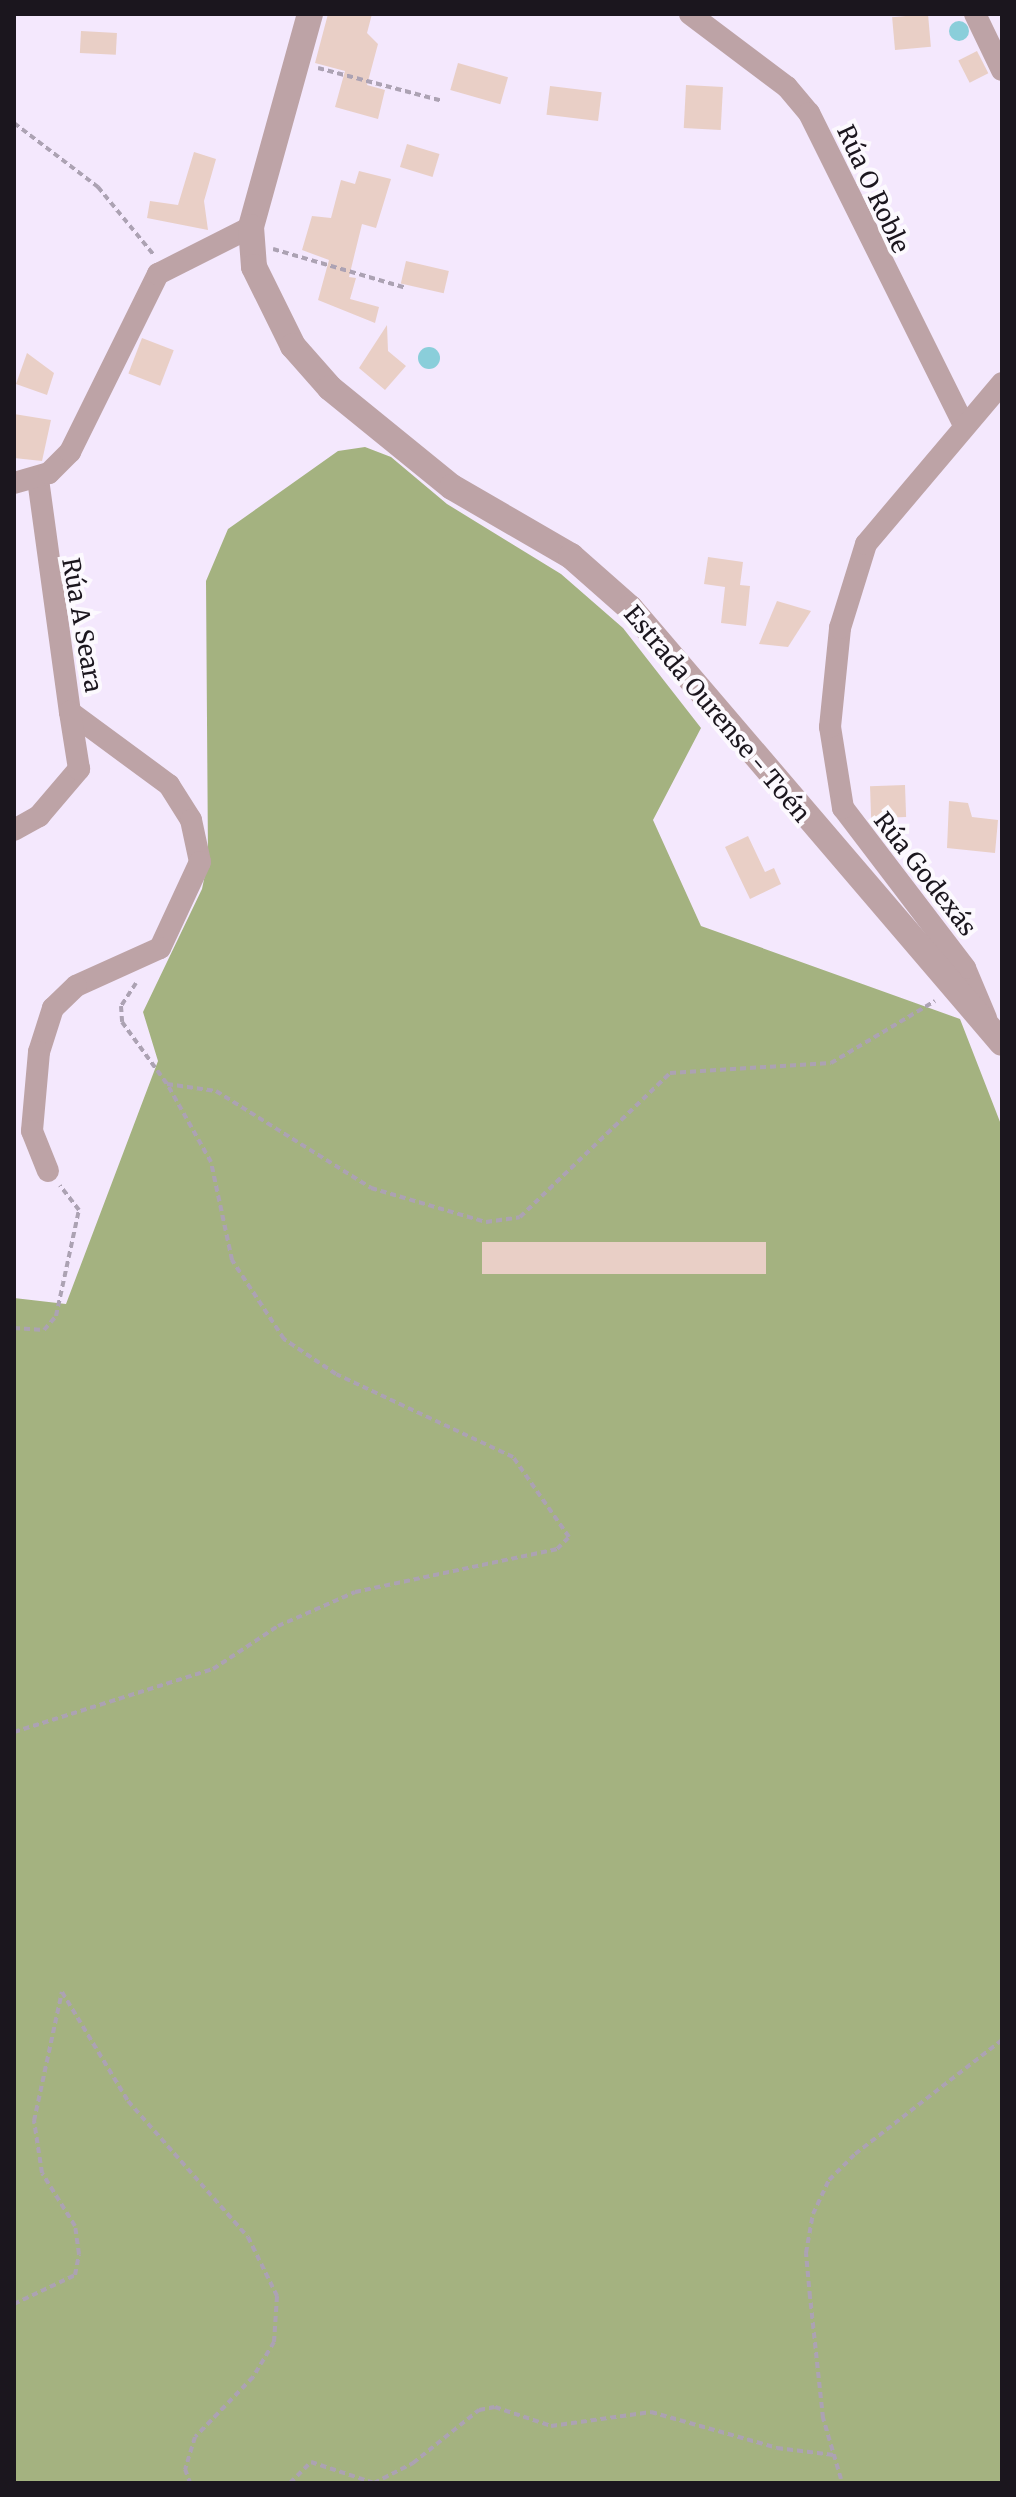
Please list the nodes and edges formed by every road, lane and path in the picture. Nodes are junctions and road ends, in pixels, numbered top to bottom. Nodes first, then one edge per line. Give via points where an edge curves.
1 (310, 14) edge
2 (690, 14) edge
3 (975, 14) edge
4 (297, 62) junction
5 (1002, 70) edge
6 (443, 101) dead end
7 (14, 123) edge
8 (251, 236) junction
9 (164, 269) junction
10 (406, 288) dead end
11 (1002, 383) edge
12 (963, 423) junction
13 (38, 479) junction
14 (14, 483) edge
15 (70, 712) junction
16 (14, 830) edge
17 (160, 948) junction
18 (956, 988) junction
19 (995, 1027) edge
20 (167, 1084) junction
21 (48, 1171) joint
22 (14, 1328) edge
23 (14, 1732) edge
24 (1002, 2040) edge
25 (14, 2304) edge
26 (834, 2455) junction
27 (841, 2479) dead end
28 (385, 2480) edge
29 (190, 2483) edge
30 (290, 2483) edge

1 - 4 street, Estrada Ourense - Toén
2 - 12 street, Rúa O Roble via 787,87 809,113
3 - 5 street
4 - 6 path
4 - 8 street, Estrada Ourense - Toén
7 - 9 path via 98,187
8 - 9 street
8 - 10 path
8 - 18 street, Estrada Ourense - Toén via 261,286 309,367 452,487 571,556 630,608 843,866
9 - 13 street via 124,330 70,452
11 - 12 street, Rúa Godexás
12 - 19 street, Rúa Godexás via 858,562 840,628 830,727 843,808 965,968
13 - 14 street
13 - 15 street, Rúa A Seara
15 - 16 street via 79,769 39,816
15 - 17 street, Rúa A Seara via 160,775 191,820 199,871
17 - 20 path via 121,1006 128,1037
17 - 21 street via 76,986 53,1008 39,1052 32,1131
18 - 19 street, Estrada Ourense - Toén
18 - 20 path via 831,1063 670,1073 520,1217 486,1222 371,1188 216,1091
20 - 23 path via 211,1162 232,1260 284,1339 336,1374 513,1457 569,1537 557,1549 355,1592 278,1626 213,1669
21 - 22 path via 78,1206 78,1226 52,1324 35,1332
24 - 26 path via 855,2154 829,2180 813,2214 806,2253 823,2418
25 - 29 path via 75,2275 79,2254 75,2226 42,2173 34,2121 62,1992 128,2101 248,2237 277,2296 274,2342 253,2377 195,2437 185,2469
26 - 27 path
26 - 28 path via 777,2448 651,2412 551,2426 495,2407 479,2410
28 - 30 path via 374,2483 311,2462

